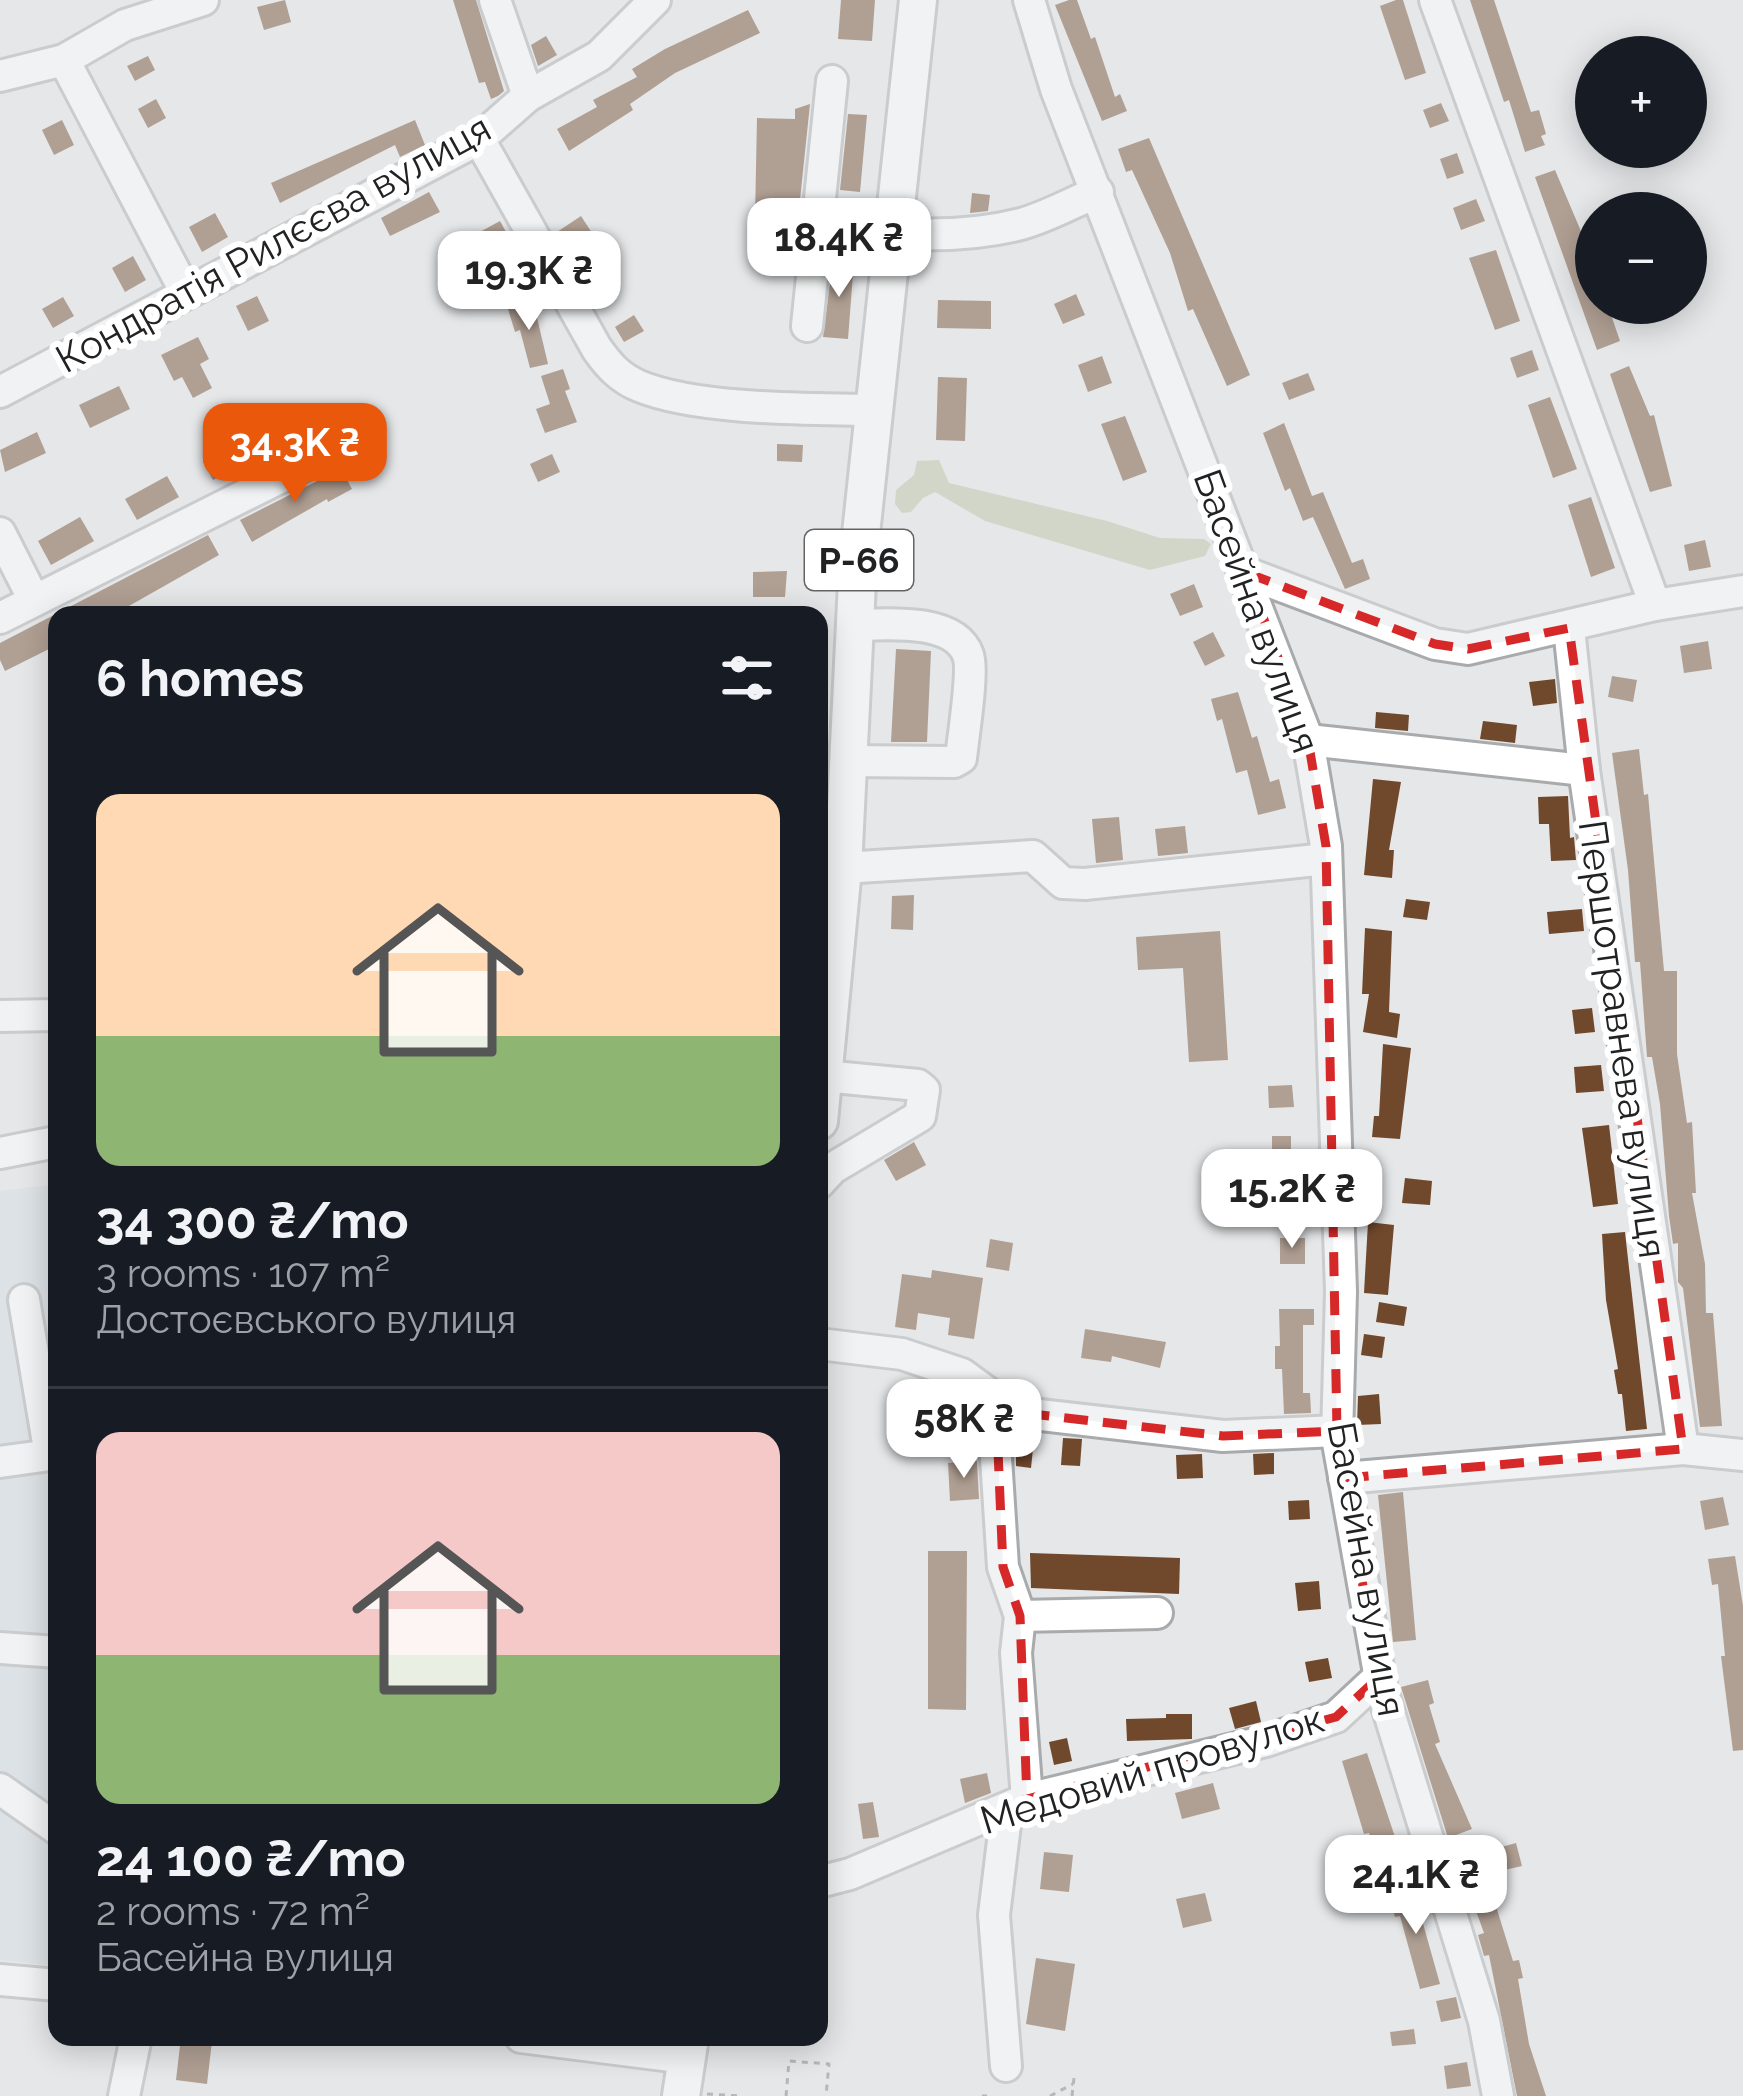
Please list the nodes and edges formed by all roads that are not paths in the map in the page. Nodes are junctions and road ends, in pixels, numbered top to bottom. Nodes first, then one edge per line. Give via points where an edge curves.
1 (202, 0) edge
2 (495, 0) edge
3 (918, 0) edge
4 (1029, 0) edge
5 (1435, 0) edge
6 (651, 1) edge
7 (121, 13) edge
8 (64, 60) junction
9 (0, 76) edge
10 (832, 81) dead end
11 (527, 96) junction
12 (479, 139) junction
13 (1098, 192) junction
14 (817, 227) junction
15 (892, 235) junction
16 (186, 293) junction
17 (807, 326) dead end
18 (0, 392) edge
19 (873, 410) junction
20 (335, 450) dead end
21 (0, 533) edge
22 (1246, 573) junction
23 (1743, 591) edge
24 (34, 600) junction
25 (1655, 605) junction
26 (0, 617) edge
27 (856, 625) junction
28 (1569, 628) junction
29 (1309, 740) junction
30 (849, 761) junction
31 (1584, 770) junction
32 (1327, 859) junction
33 (831, 867) edge
34 (828, 957) edge
35 (48, 1015) edge
36 (0, 1016) edge
37 (828, 1076) edge
38 (48, 1144) edge
39 (0, 1153) edge
40 (828, 1173) edge
41 (24, 1300) dead end
42 (828, 1346) edge
43 (1014, 1412) junction
44 (1337, 1431) junction
45 (48, 1443) edge
46 (1682, 1449) junction
47 (48, 1455) edge
48 (1743, 1456) edge
49 (0, 1462) edge
50 (1344, 1478) junction
51 (1157, 1613) dead end
52 (1020, 1616) junction
53 (0, 1648) edge
54 (48, 1651) edge
55 (1379, 1678) junction
56 (0, 1789) edge
57 (1017, 1804) junction
58 (48, 1822) edge
59 (828, 1880) edge
60 (0, 1980) edge
61 (48, 1984) edge
62 (134, 2046) edge
63 (564, 2046) edge
64 (1006, 2066) dead end
65 (685, 2071) edge
66 (124, 2096) edge
67 (1498, 2096) edge

1 - 7 street
2 - 11 street
3 - 15 main road, Р-66
4 - 13 street, Басейна вулиця
5 - 25 street
6 - 11 street, Кондратія Рилєєва вулиця via 599,56
7 - 8 street
8 - 9 street
8 - 16 street
10 - 14 street
11 - 12 street, Кондратія Рилєєва вулиця
12 - 16 street, Кондратія Рилєєва вулиця
12 - 19 street via 613,371 668,395
13 - 15 street via 1024,223
13 - 22 street, Басейна вулиця
14 - 15 street
14 - 17 street
15 - 19 main road, Р-66
16 - 18 street, Кондратія Рилєєва вулиця
19 - 27 main road, Р-66
20 - 24 street
21 - 24 street
22 - 28 street via 1435,644 1468,649
22 - 29 street, Басейна вулиця
23 - 25 street
24 - 26 street
25 - 28 street
27 - 30 main road, Р-66
27 - 30 street via 931,628 961,643 970,658 961,758
28 - 31 street, Першотравнева вулиця
29 - 31 street
29 - 32 street, Басейна вулиця
30 - 33 main road, Р-66
31 - 46 street, Першотравнева вулиця
32 - 33 street via 1085,884 1063,883 1033,856
32 - 44 street, Басейна вулиця via 1342,1292
33 - 34 main road, Р-66
35 - 36 street
37 - 40 street via 925,1090 920,1116
38 - 39 street
41 - 45 street
42 - 43 street via 902,1354 962,1374
43 - 44 street via 1223,1436
43 - 52 street via 995,1442 1003,1567
44 - 50 street, Басейна вулиця
46 - 48 street
46 - 50 street
47 - 49 street
50 - 55 street, Басейна вулиця
51 - 52 street
52 - 57 street
53 - 54 street
55 - 57 street, Медовий провулок via 1336,1717
55 - 67 street, Басейна вулиця via 1484,2020
56 - 58 street
57 - 59 street, Медовий провулок
57 - 64 street via 994,1915
60 - 61 street
62 - 66 street
63 - 65 street

